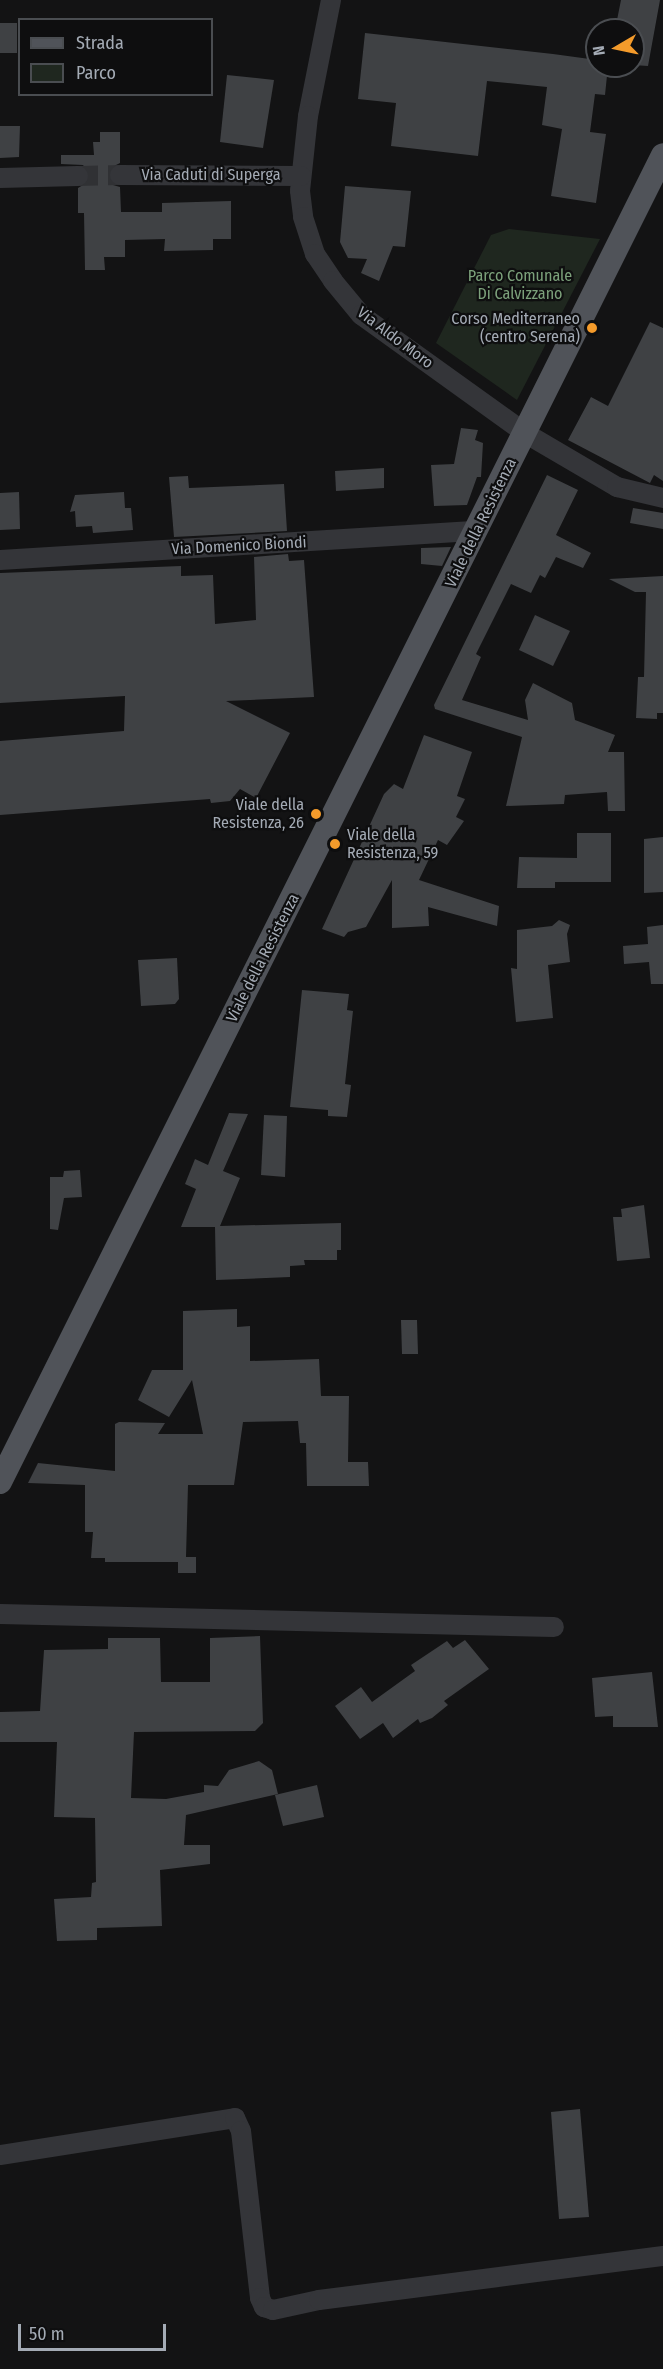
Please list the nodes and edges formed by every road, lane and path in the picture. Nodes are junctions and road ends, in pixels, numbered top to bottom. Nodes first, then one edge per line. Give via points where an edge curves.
1 (331, 0) edge
2 (663, 155) edge
3 (120, 175) tunnel mouth
4 (78, 176) tunnel mouth
5 (301, 176) junction
6 (0, 178) edge
7 (525, 433) junction
8 (663, 498) edge
9 (477, 531) junction
10 (0, 560) edge
11 (0, 1482) edge
12 (0, 1614) edge
13 (554, 1627) dead end
14 (0, 2155) edge
15 (663, 2256) edge

1 - 5 street, Via Aldo Moro via 308,116
2 - 7 main road, Viale della Resistenza
3 - 5 street, Via Caduti di Superga
4 - 6 street
5 - 7 street, Via Aldo Moro via 303,217 315,254 346,299 402,346
7 - 8 street, Via Aldo Moro via 617,487
7 - 9 main road, Viale della Resistenza
9 - 10 street, Via Domenico Biondi
9 - 11 main road, Viale della Resistenza
12 - 13 street
14 - 15 street via 235,2118 241,2131 260,2298 264,2307 273,2310 319,2300

